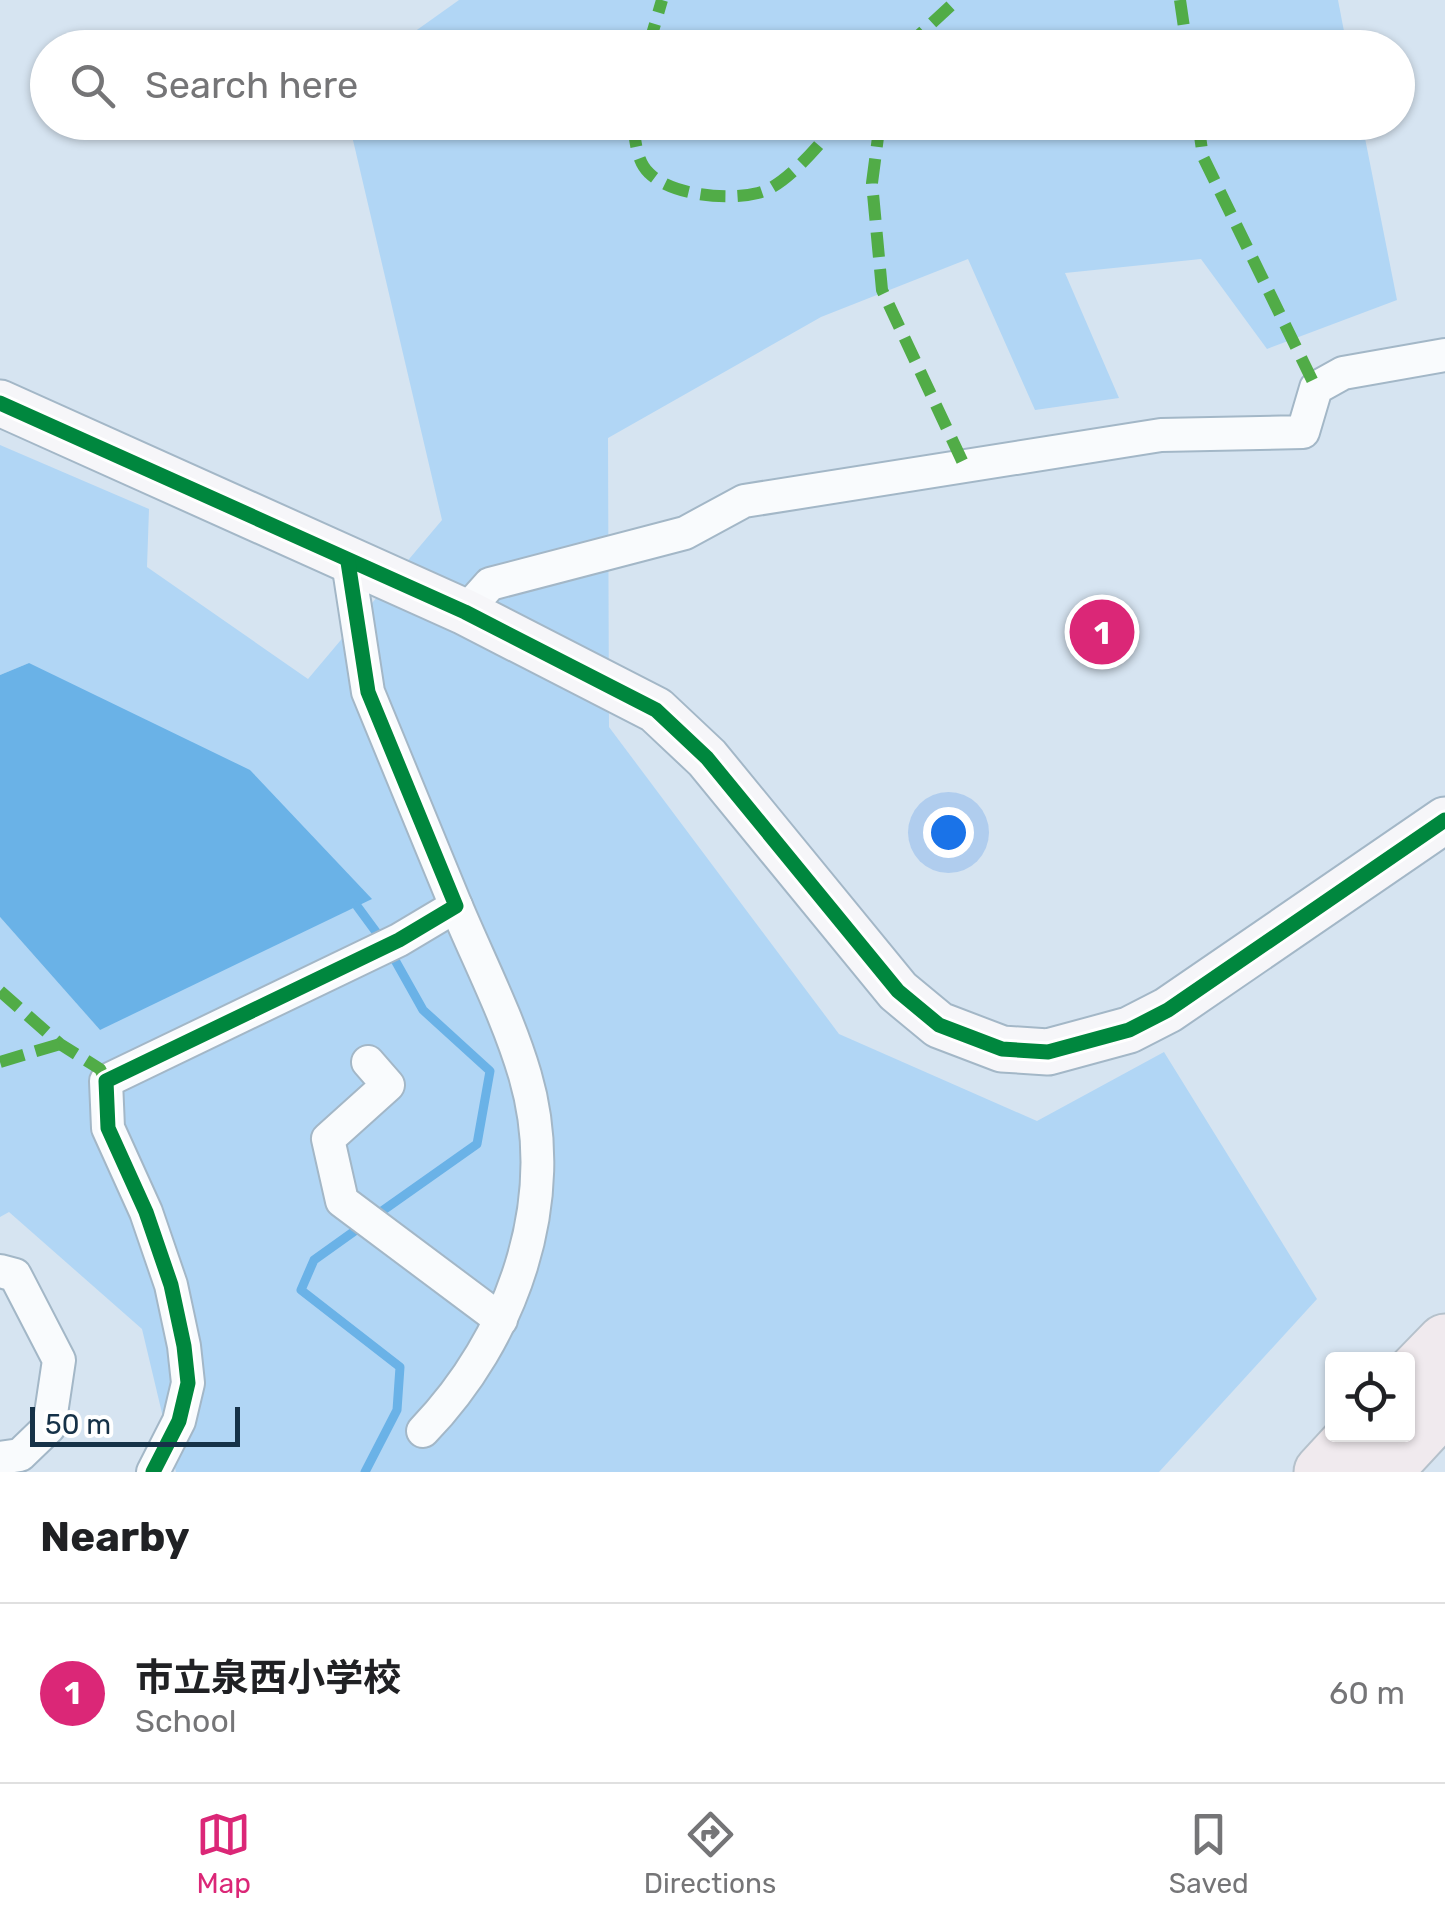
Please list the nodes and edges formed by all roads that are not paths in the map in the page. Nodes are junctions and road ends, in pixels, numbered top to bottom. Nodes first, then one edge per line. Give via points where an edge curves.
1 (1445, 355) edge
2 (0, 403) edge
3 (348, 562) junction
4 (465, 612) junction
5 (1445, 820) edge
6 (456, 906) junction
7 (368, 1062) dead end
8 (0, 1271) edge
9 (501, 1320) junction
10 (1445, 1342) edge
11 (1415, 1373) edge
12 (1445, 1405) edge
13 (424, 1431) dead end
14 (1349, 1442) edge
15 (0, 1458) edge
16 (152, 1472) edge
17 (1322, 1472) edge
18 (1383, 1472) edge

1 - 4 street via 1343,373 1316,388 1302,432 1161,436 744,501 685,533 490,584
2 - 3 street
3 - 4 street
3 - 6 street via 368,692
4 - 5 street via 656,710 708,758 918,1012 1002,1049 1048,1052 1130,1030
6 - 9 street via 526,1077 536,1155 533,1224
6 - 16 street via 106,1082 108,1128 146,1212 184,1346 188,1383 179,1422
7 - 9 street via 388,1085 328,1139 342,1201
8 - 15 street via 16,1275 59,1360 49,1427 20,1455
9 - 13 street
10 - 11 highway
12 - 18 highway
14 - 17 highway

